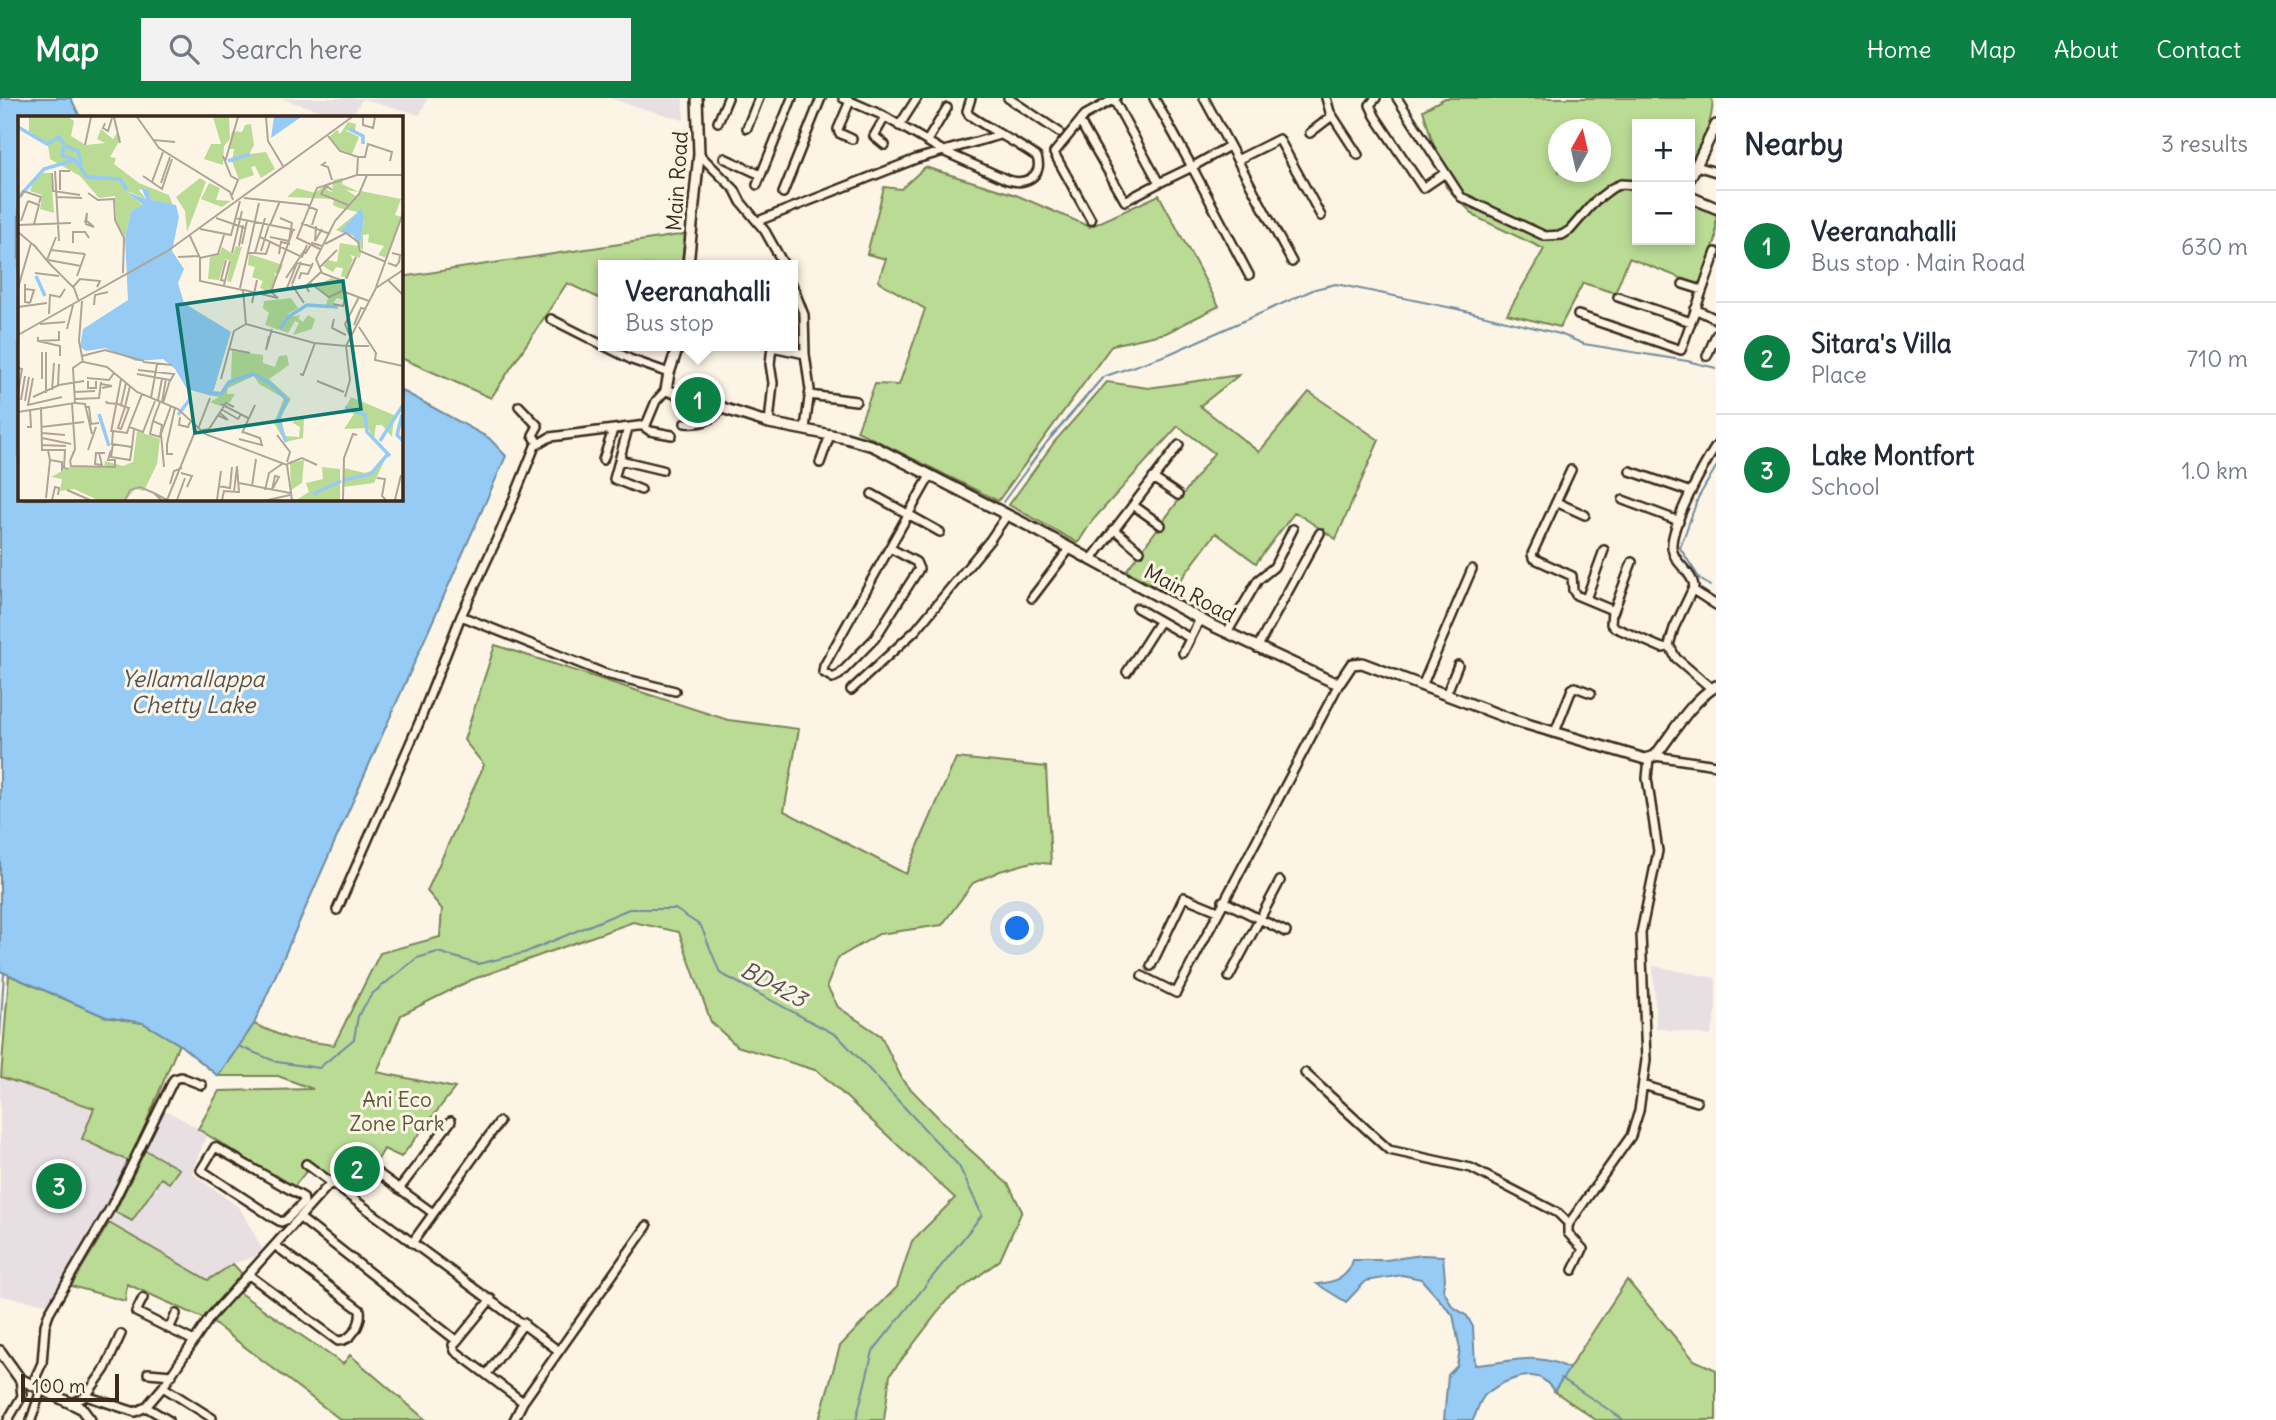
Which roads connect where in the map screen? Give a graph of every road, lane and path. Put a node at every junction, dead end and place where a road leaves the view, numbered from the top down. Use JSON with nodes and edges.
{"nodes":[{"id":1,"x":697,"y":98,"type":"edge"},
{"id":2,"x":727,"y":98,"type":"edge"},
{"id":3,"x":759,"y":98,"type":"edge"},
{"id":4,"x":792,"y":98,"type":"edge"},
{"id":5,"x":821,"y":98,"type":"edge"},
{"id":6,"x":917,"y":98,"type":"edge"},
{"id":7,"x":971,"y":98,"type":"edge"},
{"id":8,"x":1008,"y":98,"type":"edge"},
{"id":9,"x":1154,"y":98,"type":"edge"},
{"id":10,"x":1204,"y":98,"type":"edge"},
{"id":11,"x":1326,"y":98,"type":"edge"},
{"id":12,"x":1376,"y":98,"type":"edge"},
{"id":13,"x":1397,"y":98,"type":"edge"},
{"id":14,"x":846,"y":99,"type":"edge"},
{"id":15,"x":1115,"y":99,"type":"edge"},
{"id":16,"x":947,"y":108,"type":"dead end"},
{"id":17,"x":1332,"y":116,"type":"junction"},
{"id":18,"x":885,"y":117,"type":"junction"},
{"id":19,"x":718,"y":122,"type":"dead end"},
{"id":20,"x":1080,"y":122,"type":"junction"},
{"id":21,"x":1716,"y":125,"type":"edge"},
{"id":22,"x":899,"y":126,"type":"junction"},
{"id":23,"x":747,"y":128,"type":"dead end"},
{"id":24,"x":1059,"y":132,"type":"dead end"},
{"id":25,"x":1310,"y":133,"type":"dead end"},
{"id":26,"x":1000,"y":135,"type":"junction"},
{"id":27,"x":1714,"y":135,"type":"edge"},
{"id":28,"x":852,"y":139,"type":"dead end"},
{"id":29,"x":927,"y":141,"type":"junction"},
{"id":30,"x":885,"y":145,"type":"dead end"},
{"id":31,"x":1229,"y":146,"type":"junction"},
{"id":32,"x":945,"y":152,"type":"junction"},
{"id":33,"x":699,"y":154,"type":"junction"},
{"id":34,"x":1358,"y":155,"type":"dead end"},
{"id":35,"x":724,"y":158,"type":"dead end"},
{"id":36,"x":1237,"y":160,"type":"junction"},
{"id":37,"x":1696,"y":166,"type":"joint"},
{"id":38,"x":1192,"y":167,"type":"junction"},
{"id":39,"x":1716,"y":172,"type":"edge"},
{"id":40,"x":1445,"y":173,"type":"junction"},
{"id":41,"x":761,"y":175,"type":"junction"},
{"id":42,"x":1159,"y":183,"type":"junction"},
{"id":43,"x":757,"y":185,"type":"dead end"},
{"id":44,"x":1632,"y":185,"type":"edge"},
{"id":45,"x":783,"y":193,"type":"dead end"},
{"id":46,"x":1695,"y":199,"type":"edge"},
{"id":47,"x":1716,"y":208,"type":"edge"},
{"id":48,"x":1321,"y":216,"type":"dead end"},
{"id":49,"x":1091,"y":220,"type":"dead end"},
{"id":50,"x":758,"y":221,"type":"junction"},
{"id":51,"x":1716,"y":252,"type":"edge"},
{"id":52,"x":688,"y":260,"type":"edge"},
{"id":53,"x":783,"y":260,"type":"edge"},
{"id":54,"x":1292,"y":262,"type":"dead end"},
{"id":55,"x":1249,"y":275,"type":"dead end"},
{"id":56,"x":1683,"y":284,"type":"dead end"},
{"id":57,"x":1702,"y":290,"type":"junction"},
{"id":58,"x":798,"y":296,"type":"edge"},
{"id":59,"x":1618,"y":297,"type":"dead end"},
{"id":60,"x":800,"y":301,"type":"joint"},
{"id":61,"x":1695,"y":309,"type":"junction"},
{"id":62,"x":1578,"y":315,"type":"dead end"},
{"id":63,"x":551,"y":319,"type":"dead end"},
{"id":64,"x":1716,"y":319,"type":"edge"},
{"id":65,"x":1691,"y":322,"type":"junction"},
{"id":66,"x":1716,"y":335,"type":"edge"},
{"id":67,"x":598,"y":343,"type":"edge"},
{"id":68,"x":614,"y":351,"type":"edge"},
{"id":69,"x":676,"y":351,"type":"edge"},
{"id":70,"x":771,"y":351,"type":"edge"},
{"id":71,"x":793,"y":351,"type":"edge"},
{"id":72,"x":805,"y":354,"type":"junction"},
{"id":73,"x":1707,"y":356,"type":"dead end"},
{"id":74,"x":668,"y":373,"type":"junction"},
{"id":75,"x":666,"y":390,"type":"junction"},
{"id":76,"x":809,"y":395,"type":"junction"},
{"id":77,"x":856,"y":401,"type":"dead end"},
{"id":78,"x":519,"y":406,"type":"dead end"},
{"id":79,"x":723,"y":407,"type":"junction"},
{"id":80,"x":685,"y":423,"type":"dead end"},
{"id":81,"x":769,"y":424,"type":"junction"},
{"id":82,"x":643,"y":426,"type":"junction"},
{"id":83,"x":628,"y":428,"type":"junction"},
{"id":84,"x":805,"y":429,"type":"junction"},
{"id":85,"x":613,"y":430,"type":"junction"},
{"id":86,"x":672,"y":435,"type":"dead end"},
{"id":87,"x":830,"y":435,"type":"junction"},
{"id":88,"x":538,"y":443,"type":"junction"},
{"id":89,"x":1179,"y":445,"type":"dead end"},
{"id":90,"x":1716,"y":446,"type":"edge"},
{"id":91,"x":603,"y":460,"type":"dead end"},
{"id":92,"x":620,"y":460,"type":"junction"},
{"id":93,"x":820,"y":463,"type":"dead end"},
{"id":94,"x":663,"y":470,"type":"dead end"},
{"id":95,"x":1571,"y":470,"type":"dead end"},
{"id":96,"x":1630,"y":471,"type":"dead end"},
{"id":97,"x":930,"y":476,"type":"junction"},
{"id":98,"x":1153,"y":478,"type":"junction"},
{"id":99,"x":641,"y":490,"type":"dead end"},
{"id":100,"x":1691,"y":492,"type":"junction"},
{"id":101,"x":872,"y":494,"type":"dead end"},
{"id":102,"x":1178,"y":495,"type":"dead end"},
{"id":103,"x":1623,"y":500,"type":"dead end"},
{"id":104,"x":1556,"y":502,"type":"junction"},
{"id":105,"x":1133,"y":505,"type":"junction"},
{"id":106,"x":908,"y":514,"type":"junction"},
{"id":107,"x":1007,"y":515,"type":"junction"},
{"id":108,"x":1585,"y":515,"type":"dead end"},
{"id":109,"x":1679,"y":521,"type":"junction"},
{"id":110,"x":1161,"y":525,"type":"dead end"},
{"id":111,"x":1114,"y":529,"type":"junction"},
{"id":112,"x":1293,"y":529,"type":"dead end"},
{"id":113,"x":940,"y":532,"type":"dead end"},
{"id":114,"x":1320,"y":533,"type":"dead end"},
{"id":115,"x":890,"y":548,"type":"junction"},
{"id":116,"x":1070,"y":548,"type":"junction"},
{"id":117,"x":1604,"y":550,"type":"dead end"},
{"id":118,"x":1140,"y":551,"type":"dead end"},
{"id":119,"x":1091,"y":559,"type":"junction"},
{"id":120,"x":1632,"y":562,"type":"dead end"},
{"id":121,"x":1472,"y":569,"type":"dead end"},
{"id":122,"x":1693,"y":590,"type":"junction"},
{"id":123,"x":1032,"y":598,"type":"dead end"},
{"id":124,"x":1586,"y":599,"type":"junction"},
{"id":125,"x":1716,"y":605,"type":"edge"},
{"id":126,"x":1137,"y":608,"type":"dead end"},
{"id":127,"x":1613,"y":612,"type":"junction"},
{"id":128,"x":461,"y":616,"type":"junction"},
{"id":129,"x":1200,"y":620,"type":"junction"},
{"id":130,"x":1159,"y":622,"type":"junction"},
{"id":131,"x":1227,"y":633,"type":"junction"},
{"id":132,"x":1191,"y":638,"type":"junction"},
{"id":133,"x":1669,"y":647,"type":"junction"},
{"id":134,"x":1256,"y":648,"type":"junction"},
{"id":135,"x":1184,"y":653,"type":"dead end"},
{"id":136,"x":1458,"y":665,"type":"dead end"},
{"id":137,"x":1127,"y":672,"type":"dead end"},
{"id":138,"x":1340,"y":682,"type":"junction"},
{"id":139,"x":1422,"y":686,"type":"junction"},
{"id":140,"x":1714,"y":687,"type":"edge"},
{"id":141,"x":851,"y":690,"type":"dead end"},
{"id":142,"x":675,"y":691,"type":"dead end"},
{"id":143,"x":1591,"y":692,"type":"dead end"},
{"id":144,"x":1446,"y":695,"type":"junction"},
{"id":145,"x":1555,"y":732,"type":"junction"},
{"id":146,"x":1652,"y":757,"type":"junction"},
{"id":147,"x":1716,"y":765,"type":"edge"},
{"id":148,"x":1280,"y":881,"type":"dead end"},
{"id":149,"x":1223,"y":901,"type":"junction"},
{"id":150,"x":337,"y":910,"type":"dead end"},
{"id":151,"x":1218,"y":911,"type":"junction"},
{"id":152,"x":1259,"y":919,"type":"junction"},
{"id":153,"x":1286,"y":932,"type":"dead end"},
{"id":154,"x":1151,"y":966,"type":"dead end"},
{"id":155,"x":1142,"y":976,"type":"dead end"},
{"id":156,"x":1229,"y":977,"type":"dead end"},
{"id":157,"x":1305,"y":1073,"type":"dead end"},
{"id":158,"x":202,"y":1085,"type":"dead end"},
{"id":159,"x":1643,"y":1085,"type":"junction"},
{"id":160,"x":1697,"y":1102,"type":"dead end"},
{"id":161,"x":451,"y":1121,"type":"dead end"},
{"id":162,"x":499,"y":1122,"type":"dead end"},
{"id":163,"x":306,"y":1164,"type":"dead end"},
{"id":164,"x":331,"y":1183,"type":"junction"},
{"id":165,"x":400,"y":1189,"type":"junction"},
{"id":166,"x":433,"y":1213,"type":"junction"},
{"id":167,"x":295,"y":1219,"type":"junction"},
{"id":168,"x":1569,"y":1224,"type":"junction"},
{"id":169,"x":647,"y":1226,"type":"dead end"},
{"id":170,"x":412,"y":1243,"type":"junction"},
{"id":171,"x":276,"y":1246,"type":"junction"},
{"id":172,"x":1573,"y":1270,"type":"dead end"},
{"id":173,"x":249,"y":1275,"type":"junction"},
{"id":174,"x":143,"y":1298,"type":"dead end"},
{"id":175,"x":491,"y":1299,"type":"junction"},
{"id":176,"x":176,"y":1314,"type":"dead end"},
{"id":177,"x":524,"y":1323,"type":"junction"},
{"id":178,"x":169,"y":1329,"type":"junction"},
{"id":179,"x":121,"y":1334,"type":"dead end"},
{"id":180,"x":457,"y":1341,"type":"junction"},
{"id":181,"x":194,"y":1342,"type":"junction"},
{"id":182,"x":0,"y":1351,"type":"edge"},
{"id":183,"x":559,"y":1351,"type":"junction"},
{"id":184,"x":148,"y":1373,"type":"dead end"},
{"id":185,"x":487,"y":1374,"type":"junction"},
{"id":186,"x":172,"y":1375,"type":"junction"},
{"id":187,"x":20,"y":1380,"type":"junction"},
{"id":188,"x":163,"y":1387,"type":"junction"},
{"id":189,"x":36,"y":1388,"type":"junction"},
{"id":190,"x":86,"y":1395,"type":"junction"},
{"id":191,"x":523,"y":1402,"type":"junction"},
{"id":192,"x":71,"y":1404,"type":"junction"},
{"id":193,"x":146,"y":1407,"type":"junction"},
{"id":194,"x":212,"y":1419,"type":"edge"},
{"id":195,"x":8,"y":1420,"type":"edge"},
{"id":196,"x":31,"y":1420,"type":"edge"},
{"id":197,"x":90,"y":1420,"type":"edge"},
{"id":198,"x":168,"y":1420,"type":"edge"},
{"id":199,"x":514,"y":1420,"type":"edge"}],
"edges":[{"from":1,"to":33,"type":"street","name":"Main Road"},
{"from":2,"to":19,"type":"street"},
{"from":3,"to":23,"type":"street"},
{"from":4,"to":41,"type":"street"},
{"from":5,"to":45,"type":"street"},
{"from":6,"to":22,"type":"street"},
{"from":7,"to":26,"type":"street"},
{"from":8,"to":24,"type":"street"},
{"from":9,"to":38,"type":"street"},
{"from":10,"to":31,"type":"street"},
{"from":11,"to":17,"type":"street"},
{"from":12,"to":40,"type":"street"},
{"from":13,"to":40,"type":"street"},
{"from":14,"to":18,"type":"street"},
{"from":14,"to":28,"type":"street"},
{"from":15,"to":20,"type":"street"},
{"from":15,"to":42,"type":"street"},
{"from":16,"to":29,"type":"street"},
{"from":17,"to":25,"type":"street"},
{"from":17,"to":34,"type":"street"},
{"from":18,"to":22,"type":"street"},
{"from":18,"to":30,"type":"street"},
{"from":20,"to":42,"type":"street"},
{"from":20,"to":49,"type":"street"},
{"from":21,"to":27,"type":"street"},
{"from":22,"to":29,"type":"street"},
{"from":26,"to":32,"type":"street"},
{"from":26,"to":32,"type":"street"},
{"from":27,"to":37,"type":"street"},
{"from":29,"to":32,"type":"street"},
{"from":31,"to":36,"type":"street"},
{"from":31,"to":38,"type":"street"},
{"from":32,"to":50,"type":"street"},
{"from":33,"to":50,"type":"street"},
{"from":33,"to":52,"type":"street","name":"Main Road"},
{"from":35,"to":41,"type":"street"},
{"from":36,"to":48,"type":"street"},
{"from":36,"to":54,"type":"street"},
{"from":37,"to":39,"type":"street"},
{"from":38,"to":42,"type":"street"},
{"from":38,"to":55,"type":"street"},
{"from":40,"to":44,"type":"street"},
{"from":41,"to":43,"type":"street"},
{"from":46,"to":47,"type":"street"},
{"from":50,"to":53,"type":"street"},
{"from":51,"to":57,"type":"street"},
{"from":56,"to":57,"type":"street"},
{"from":57,"to":61,"type":"street"},
{"from":58,"to":60,"type":"street"},
{"from":59,"to":65,"type":"street"},
{"from":60,"to":72,"type":"street"},
{"from":61,"to":64,"type":"street"},
{"from":61,"to":65,"type":"street"},
{"from":62,"to":65,"type":"street"},
{"from":63,"to":67,"type":"street"},
{"from":66,"to":73,"type":"street"},
{"from":68,"to":74,"type":"street"},
{"from":69,"to":74,"type":"street"},
{"from":70,"to":81,"type":"street"},
{"from":71,"to":72,"type":"street"},
{"from":72,"to":76,"type":"street"},
{"from":74,"to":75,"type":"street"},
{"from":75,"to":79,"type":"street","name":"Main Road"},
{"from":75,"to":82,"type":"street"},
{"from":76,"to":77,"type":"street"},
{"from":76,"to":84,"type":"street"},
{"from":78,"to":88,"type":"street"},
{"from":79,"to":80,"type":"street"},
{"from":79,"to":81,"type":"street","name":"Main Road"},
{"from":81,"to":84,"type":"street","name":"Main Road"},
{"from":82,"to":83,"type":"street"},
{"from":82,"to":86,"type":"street"},
{"from":83,"to":85,"type":"street"},
{"from":83,"to":92,"type":"street"},
{"from":84,"to":87,"type":"street","name":"Main Road"},
{"from":85,"to":88,"type":"street"},
{"from":85,"to":91,"type":"street"},
{"from":87,"to":93,"type":"street"},
{"from":87,"to":97,"type":"street","name":"Main Road"},
{"from":88,"to":128,"type":"street"},
{"from":89,"to":98,"type":"street"},
{"from":90,"to":100,"type":"street"},
{"from":92,"to":94,"type":"street"},
{"from":92,"to":99,"type":"street"},
{"from":95,"to":104,"type":"street"},
{"from":96,"to":100,"type":"street"},
{"from":97,"to":106,"type":"street"},
{"from":97,"to":107,"type":"street","name":"Main Road"},
{"from":98,"to":102,"type":"street"},
{"from":98,"to":105,"type":"street"},
{"from":100,"to":109,"type":"street"},
{"from":101,"to":106,"type":"street"},
{"from":103,"to":109,"type":"street"},
{"from":104,"to":108,"type":"street"},
{"from":104,"to":124,"type":"street"},
{"from":105,"to":110,"type":"street"},
{"from":105,"to":111,"type":"street"},
{"from":106,"to":113,"type":"street"},
{"from":106,"to":115,"type":"street"},
{"from":107,"to":116,"type":"street","name":"Main Road"},
{"from":107,"to":141,"type":"street"},
{"from":109,"to":122,"type":"street"},
{"from":111,"to":118,"type":"street"},
{"from":111,"to":119,"type":"street"},
{"from":112,"to":131,"type":"street"},
{"from":114,"to":134,"type":"street"},
{"from":115,"to":115,"type":"street"},
{"from":116,"to":119,"type":"street","name":"Main Road"},
{"from":116,"to":123,"type":"street"},
{"from":117,"to":124,"type":"street"},
{"from":119,"to":129,"type":"street","name":"Main Road"},
{"from":120,"to":127,"type":"street"},
{"from":121,"to":139,"type":"street"},
{"from":122,"to":125,"type":"street"},
{"from":122,"to":133,"type":"street"},
{"from":124,"to":127,"type":"street"},
{"from":126,"to":130,"type":"street"},
{"from":127,"to":133,"type":"street"},
{"from":128,"to":142,"type":"street"},
{"from":128,"to":150,"type":"street"},
{"from":129,"to":131,"type":"street","name":"Main Road"},
{"from":129,"to":132,"type":"street"},
{"from":130,"to":132,"type":"street"},
{"from":130,"to":137,"type":"street"},
{"from":131,"to":134,"type":"street","name":"Main Road"},
{"from":132,"to":135,"type":"street"},
{"from":133,"to":140,"type":"street"},
{"from":134,"to":138,"type":"street","name":"Main Road"},
{"from":136,"to":144,"type":"street"},
{"from":138,"to":139,"type":"street"},
{"from":138,"to":149,"type":"street"},
{"from":139,"to":144,"type":"street"},
{"from":140,"to":146,"type":"street"},
{"from":143,"to":145,"type":"street"},
{"from":144,"to":145,"type":"street"},
{"from":145,"to":146,"type":"street"},
{"from":146,"to":147,"type":"street"},
{"from":146,"to":159,"type":"street"},
{"from":148,"to":152,"type":"street"},
{"from":149,"to":151,"type":"street"},
{"from":149,"to":152,"type":"street"},
{"from":151,"to":154,"type":"street"},
{"from":151,"to":155,"type":"street"},
{"from":152,"to":153,"type":"street"},
{"from":152,"to":156,"type":"street"},
{"from":157,"to":168,"type":"street"},
{"from":158,"to":189,"type":"street"},
{"from":159,"to":160,"type":"street"},
{"from":159,"to":168,"type":"street"},
{"from":161,"to":165,"type":"street"},
{"from":162,"to":166,"type":"street"},
{"from":163,"to":164,"type":"street"},
{"from":164,"to":165,"type":"street"},
{"from":164,"to":167,"type":"street"},
{"from":164,"to":170,"type":"street"},
{"from":165,"to":166,"type":"street"},
{"from":166,"to":170,"type":"street"},
{"from":167,"to":167,"type":"street"},
{"from":167,"to":171,"type":"street"},
{"from":167,"to":180,"type":"street"},
{"from":168,"to":172,"type":"street"},
{"from":169,"to":183,"type":"street"},
{"from":170,"to":175,"type":"street"},
{"from":171,"to":173,"type":"street"},
{"from":171,"to":173,"type":"street"},
{"from":173,"to":181,"type":"street"},
{"from":174,"to":178,"type":"street"},
{"from":175,"to":177,"type":"street"},
{"from":175,"to":180,"type":"street"},
{"from":176,"to":178,"type":"street"},
{"from":177,"to":183,"type":"street"},
{"from":177,"to":185,"type":"street"},
{"from":178,"to":181,"type":"street"},
{"from":179,"to":190,"type":"street"},
{"from":180,"to":185,"type":"street"},
{"from":181,"to":186,"type":"street"},
{"from":182,"to":187,"type":"street"},
{"from":183,"to":191,"type":"street"},
{"from":184,"to":186,"type":"street"},
{"from":185,"to":191,"type":"street"},
{"from":186,"to":188,"type":"street"},
{"from":187,"to":189,"type":"street"},
{"from":187,"to":195,"type":"street"},
{"from":188,"to":193,"type":"street"},
{"from":188,"to":194,"type":"street"},
{"from":189,"to":192,"type":"street"},
{"from":189,"to":196,"type":"street"},
{"from":190,"to":192,"type":"street"},
{"from":190,"to":193,"type":"street"},
{"from":191,"to":199,"type":"street"},
{"from":192,"to":197,"type":"street"},
{"from":193,"to":198,"type":"street"}]}
